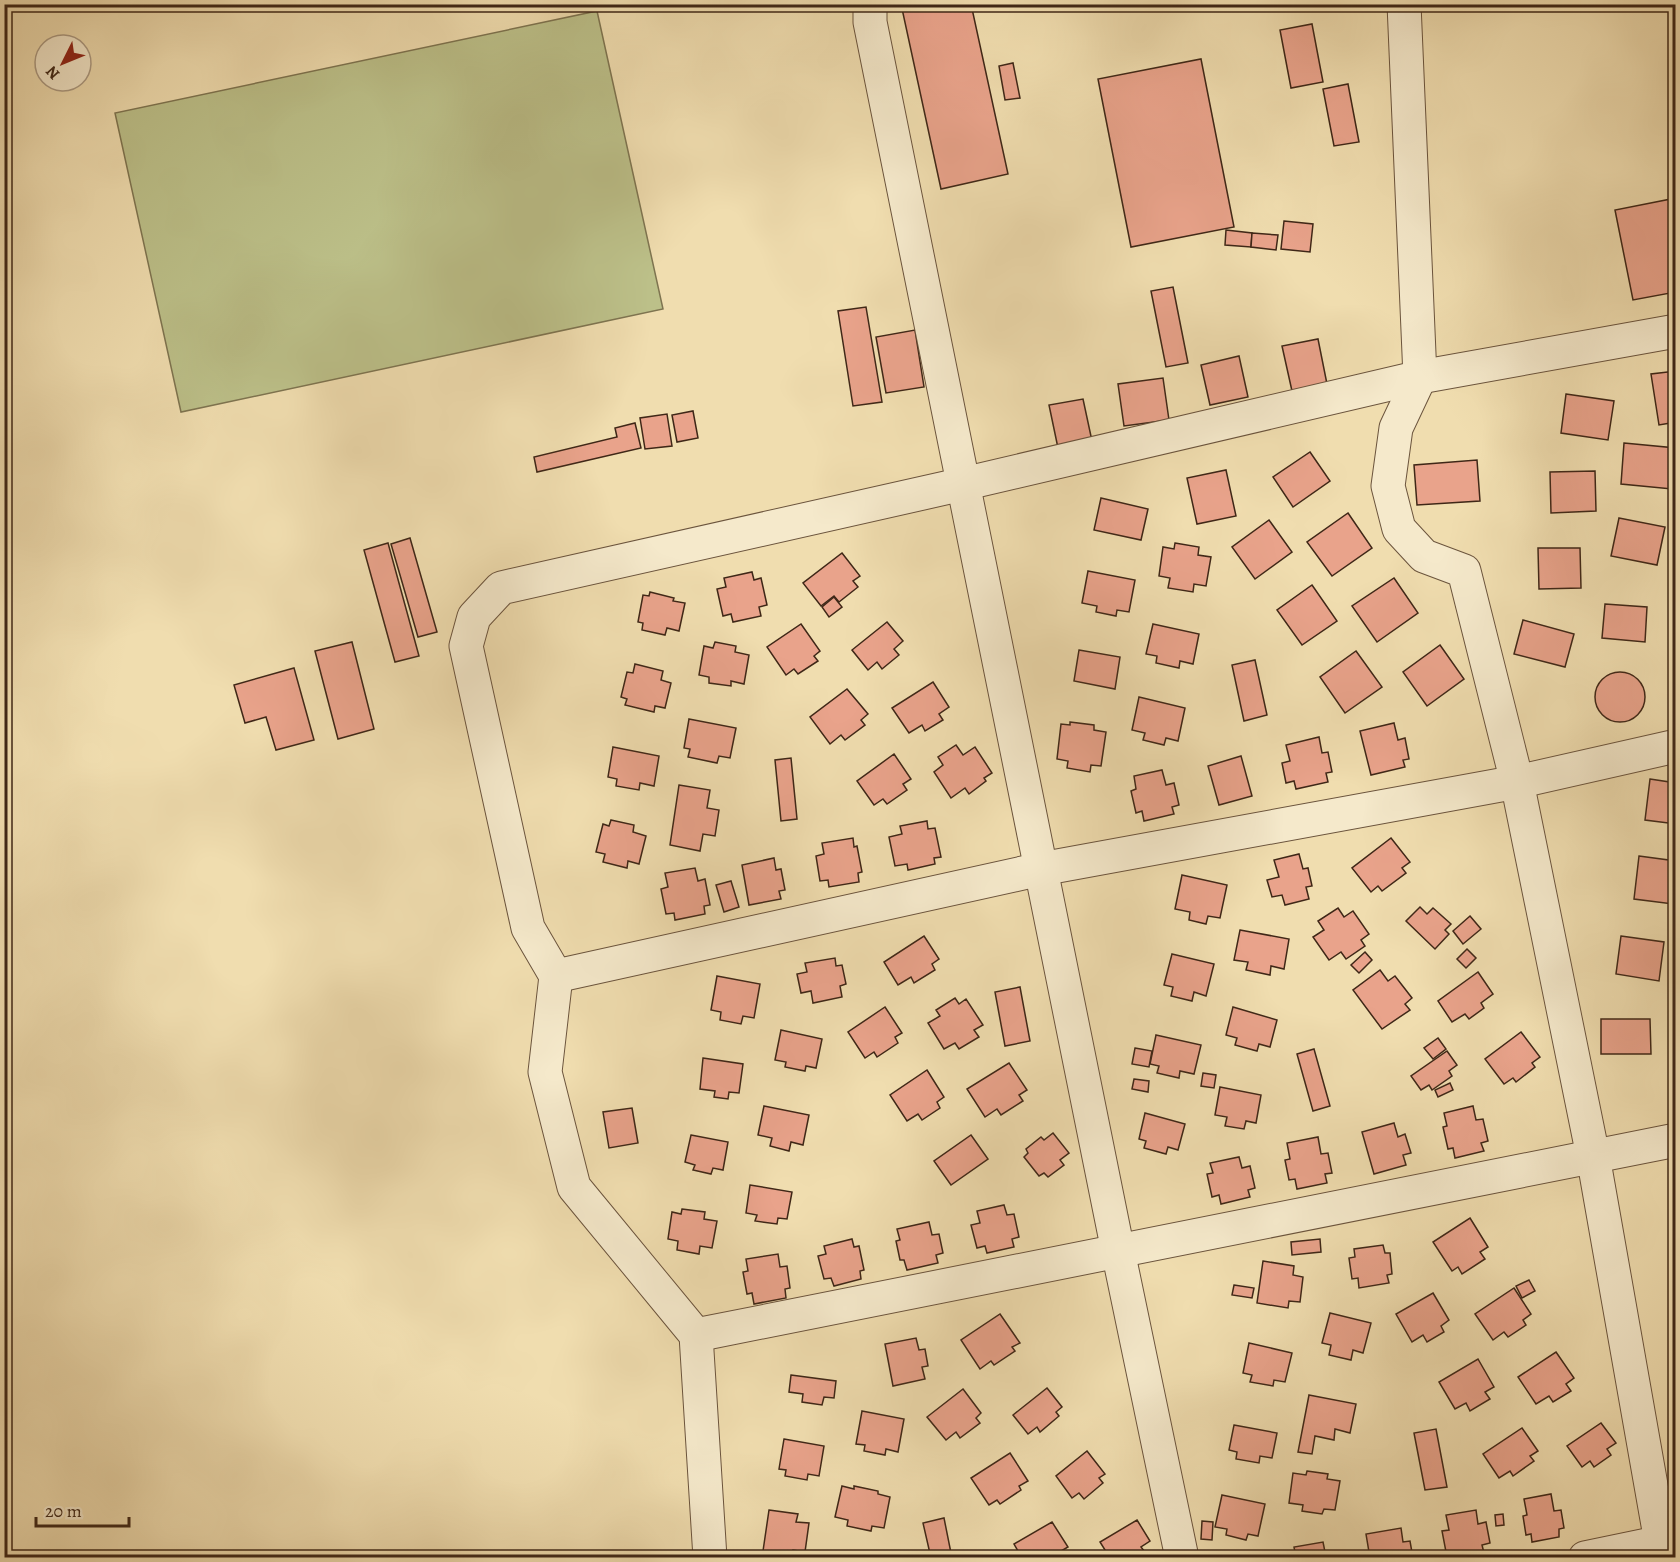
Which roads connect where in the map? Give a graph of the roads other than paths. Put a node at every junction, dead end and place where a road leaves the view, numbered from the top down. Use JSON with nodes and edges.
{"nodes":[{"id":1,"x":870,"y":4,"type":"edge"},
{"id":2,"x":1404,"y":4,"type":"edge"},
{"id":3,"x":1676,"y":331,"type":"edge"},
{"id":4,"x":1420,"y":377,"type":"junction"},
{"id":5,"x":963,"y":484,"type":"junction"},
{"id":6,"x":1676,"y":746,"type":"edge"},
{"id":7,"x":1517,"y":782,"type":"junction"},
{"id":8,"x":1041,"y":869,"type":"junction"},
{"id":9,"x":556,"y":976,"type":"junction"},
{"id":10,"x":1676,"y":1140,"type":"edge"},
{"id":11,"x":1593,"y":1156,"type":"junction"},
{"id":12,"x":1118,"y":1251,"type":"junction"},
{"id":13,"x":696,"y":1335,"type":"junction"},
{"id":14,"x":1668,"y":1540,"type":"edge"},
{"id":15,"x":710,"y":1557,"type":"edge"},
{"id":16,"x":1182,"y":1557,"type":"edge"},
{"id":17,"x":1585,"y":1557,"type":"edge"}],
"edges":[{"from":1,"to":5,"type":"street"},
{"from":2,"to":4,"type":"street"},
{"from":3,"to":4,"type":"street"},
{"from":4,"to":5,"type":"street"},
{"from":4,"to":7,"type":"street"},
{"from":5,"to":8,"type":"street"},
{"from":5,"to":9,"type":"street"},
{"from":6,"to":7,"type":"street"},
{"from":7,"to":8,"type":"street"},
{"from":7,"to":11,"type":"street"},
{"from":8,"to":9,"type":"street"},
{"from":8,"to":12,"type":"street"},
{"from":9,"to":13,"type":"street"},
{"from":10,"to":11,"type":"street"},
{"from":11,"to":12,"type":"street"},
{"from":11,"to":14,"type":"street"},
{"from":12,"to":13,"type":"street"},
{"from":12,"to":16,"type":"street"},
{"from":13,"to":15,"type":"street"},
{"from":14,"to":17,"type":"street"}]}
